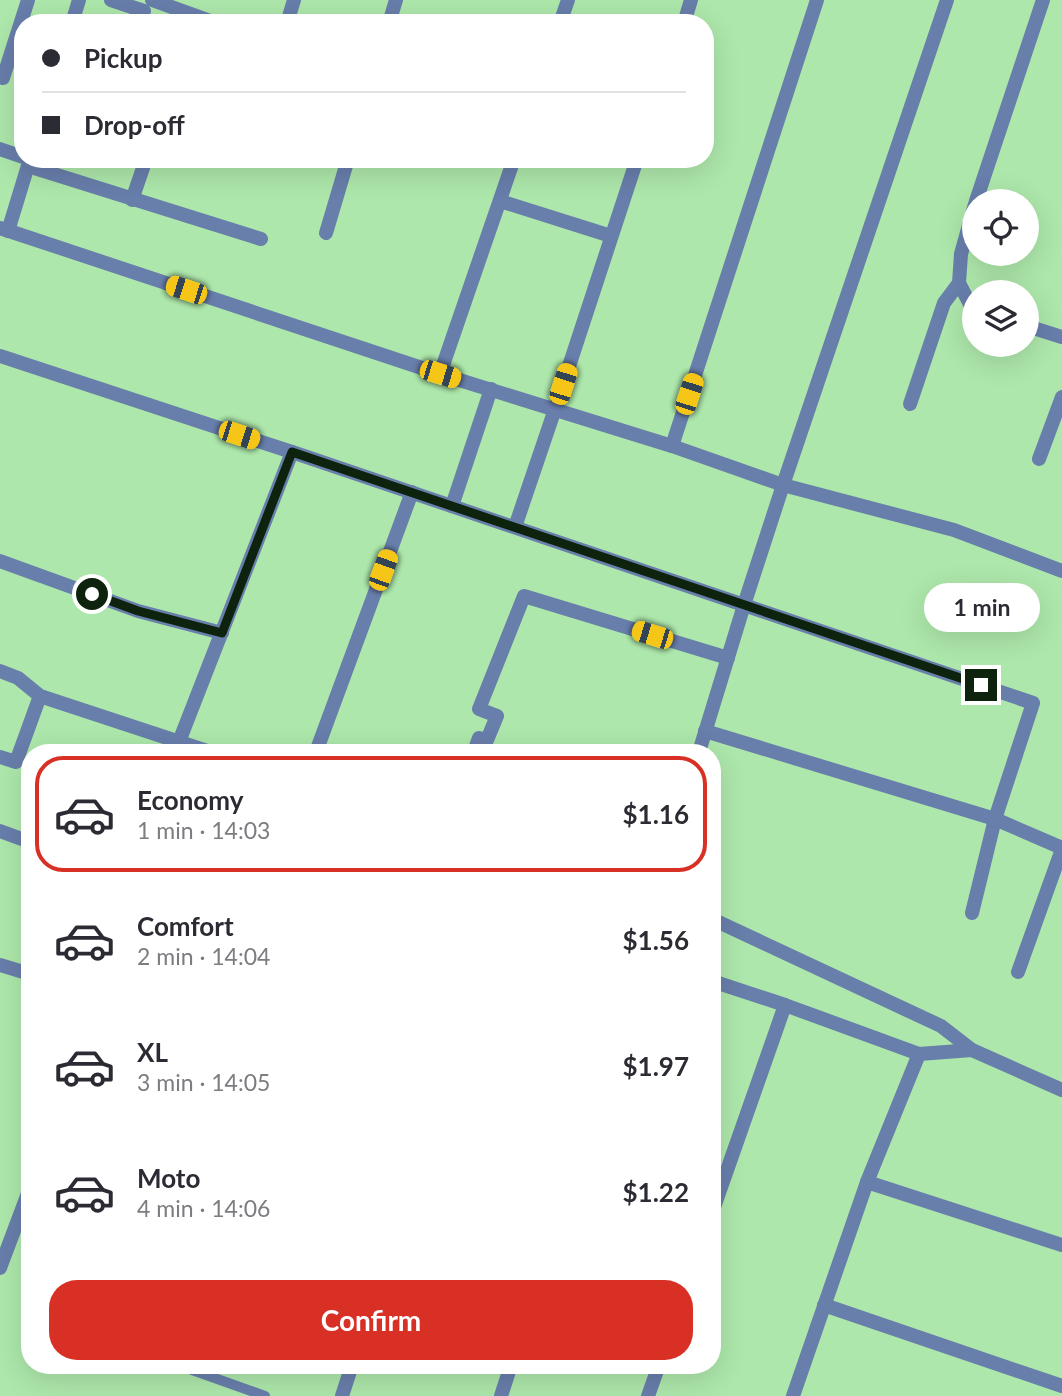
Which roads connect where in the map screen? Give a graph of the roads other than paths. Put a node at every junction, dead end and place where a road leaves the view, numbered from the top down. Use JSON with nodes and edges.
{"nodes":[{"id":1,"x":111,"y":0,"type":"edge"},
{"id":2,"x":817,"y":0,"type":"edge"},
{"id":3,"x":947,"y":0,"type":"edge"},
{"id":4,"x":1043,"y":0,"type":"edge"},
{"id":5,"x":179,"y":5,"type":"edge"},
{"id":6,"x":146,"y":8,"type":"edge"},
{"id":7,"x":14,"y":42,"type":"edge"},
{"id":8,"x":1,"y":81,"type":"edge"},
{"id":9,"x":24,"y":168,"type":"edge"},
{"id":10,"x":48,"y":168,"type":"edge"},
{"id":11,"x":143,"y":168,"type":"edge"},
{"id":12,"x":345,"y":168,"type":"edge"},
{"id":13,"x":511,"y":168,"type":"edge"},
{"id":14,"x":634,"y":168,"type":"edge"},
{"id":15,"x":980,"y":189,"type":"edge"},
{"id":16,"x":132,"y":200,"type":"junction"},
{"id":17,"x":500,"y":201,"type":"junction"},
{"id":18,"x":4,"y":229,"type":"edge"},
{"id":19,"x":326,"y":233,"type":"dead end"},
{"id":20,"x":611,"y":236,"type":"junction"},
{"id":21,"x":261,"y":239,"type":"dead end"},
{"id":22,"x":962,"y":250,"type":"edge"},
{"id":23,"x":959,"y":283,"type":"junction"},
{"id":24,"x":962,"y":289,"type":"edge"},
{"id":25,"x":1039,"y":330,"type":"edge"},
{"id":26,"x":1062,"y":337,"type":"edge"},
{"id":27,"x":0,"y":356,"type":"edge"},
{"id":28,"x":440,"y":374,"type":"junction"},
{"id":29,"x":491,"y":389,"type":"junction"},
{"id":30,"x":1062,"y":397,"type":"edge"},
{"id":31,"x":910,"y":404,"type":"dead end"},
{"id":32,"x":555,"y":409,"type":"junction"},
{"id":33,"x":672,"y":446,"type":"junction"},
{"id":34,"x":292,"y":452,"type":"junction"},
{"id":35,"x":1039,"y":459,"type":"dead end"},
{"id":36,"x":783,"y":485,"type":"junction"},
{"id":37,"x":412,"y":492,"type":"junction"},
{"id":38,"x":452,"y":506,"type":"junction"},
{"id":39,"x":515,"y":527,"type":"junction"},
{"id":40,"x":0,"y":561,"type":"edge"},
{"id":41,"x":1062,"y":571,"type":"edge"},
{"id":42,"x":744,"y":605,"type":"junction"},
{"id":43,"x":222,"y":633,"type":"junction"},
{"id":44,"x":728,"y":658,"type":"junction"},
{"id":45,"x":0,"y":671,"type":"edge"},
{"id":46,"x":40,"y":696,"type":"junction"},
{"id":47,"x":705,"y":730,"type":"junction"},
{"id":48,"x":23,"y":744,"type":"edge"},
{"id":49,"x":169,"y":744,"type":"edge"},
{"id":50,"x":178,"y":744,"type":"edge"},
{"id":51,"x":319,"y":744,"type":"edge"},
{"id":52,"x":477,"y":744,"type":"edge"},
{"id":53,"x":701,"y":744,"type":"edge"},
{"id":54,"x":21,"y":748,"type":"edge"},
{"id":55,"x":0,"y":757,"type":"edge"},
{"id":56,"x":995,"y":820,"type":"junction"},
{"id":57,"x":0,"y":831,"type":"edge"},
{"id":58,"x":21,"y":839,"type":"edge"},
{"id":59,"x":1062,"y":848,"type":"edge"},
{"id":60,"x":972,"y":913,"type":"dead end"},
{"id":61,"x":721,"y":923,"type":"edge"},
{"id":62,"x":0,"y":965,"type":"edge"},
{"id":63,"x":21,"y":971,"type":"edge"},
{"id":64,"x":1018,"y":972,"type":"dead end"},
{"id":65,"x":721,"y":984,"type":"edge"},
{"id":66,"x":785,"y":1005,"type":"junction"},
{"id":67,"x":972,"y":1049,"type":"junction"},
{"id":68,"x":919,"y":1054,"type":"junction"},
{"id":69,"x":1062,"y":1090,"type":"edge"},
{"id":70,"x":867,"y":1182,"type":"junction"},
{"id":71,"x":721,"y":1187,"type":"edge"},
{"id":72,"x":21,"y":1212,"type":"edge"},
{"id":73,"x":1062,"y":1245,"type":"edge"},
{"id":74,"x":0,"y":1268,"type":"edge"},
{"id":75,"x":824,"y":1305,"type":"junction"},
{"id":76,"x":203,"y":1374,"type":"edge"},
{"id":77,"x":349,"y":1374,"type":"edge"},
{"id":78,"x":508,"y":1374,"type":"edge"},
{"id":79,"x":656,"y":1374,"type":"edge"},
{"id":80,"x":1062,"y":1386,"type":"edge"},
{"id":81,"x":265,"y":1396,"type":"edge"},
{"id":82,"x":342,"y":1396,"type":"edge"},
{"id":83,"x":501,"y":1396,"type":"edge"},
{"id":84,"x":648,"y":1396,"type":"edge"},
{"id":85,"x":793,"y":1396,"type":"edge"}],
"edges":[{"from":1,"to":6,"type":"street"},
{"from":2,"to":33,"type":"street"},
{"from":3,"to":36,"type":"street"},
{"from":4,"to":15,"type":"street"},
{"from":5,"to":6,"type":"street"},
{"from":7,"to":8,"type":"street"},
{"from":9,"to":18,"type":"street"},
{"from":10,"to":16,"type":"street"},
{"from":11,"to":16,"type":"street"},
{"from":12,"to":19,"type":"street"},
{"from":13,"to":17,"type":"street"},
{"from":14,"to":20,"type":"street"},
{"from":16,"to":21,"type":"street"},
{"from":17,"to":20,"type":"street"},
{"from":17,"to":28,"type":"street"},
{"from":18,"to":28,"type":"street"},
{"from":20,"to":32,"type":"street"},
{"from":22,"to":23,"type":"street"},
{"from":23,"to":24,"type":"street"},
{"from":23,"to":31,"type":"street"},
{"from":25,"to":26,"type":"street"},
{"from":27,"to":34,"type":"street"},
{"from":28,"to":29,"type":"street"},
{"from":29,"to":32,"type":"street"},
{"from":29,"to":38,"type":"street"},
{"from":30,"to":35,"type":"street"},
{"from":32,"to":33,"type":"street"},
{"from":32,"to":39,"type":"street"},
{"from":33,"to":36,"type":"street"},
{"from":34,"to":37,"type":"street"},
{"from":34,"to":43,"type":"street"},
{"from":36,"to":41,"type":"street"},
{"from":36,"to":42,"type":"street"},
{"from":37,"to":38,"type":"street"},
{"from":37,"to":51,"type":"street"},
{"from":38,"to":39,"type":"street"},
{"from":39,"to":42,"type":"street"},
{"from":40,"to":43,"type":"street"},
{"from":42,"to":44,"type":"street"},
{"from":42,"to":56,"type":"street"},
{"from":43,"to":50,"type":"street"},
{"from":44,"to":47,"type":"street"},
{"from":44,"to":52,"type":"street"},
{"from":45,"to":46,"type":"street"},
{"from":46,"to":48,"type":"street"},
{"from":46,"to":49,"type":"street"},
{"from":47,"to":53,"type":"street"},
{"from":47,"to":56,"type":"street"},
{"from":54,"to":55,"type":"street"},
{"from":56,"to":59,"type":"street"},
{"from":56,"to":60,"type":"street"},
{"from":57,"to":58,"type":"street"},
{"from":59,"to":64,"type":"street"},
{"from":61,"to":67,"type":"street"},
{"from":62,"to":63,"type":"street"},
{"from":65,"to":66,"type":"street"},
{"from":66,"to":68,"type":"street"},
{"from":66,"to":71,"type":"street"},
{"from":67,"to":68,"type":"street"},
{"from":67,"to":69,"type":"street"},
{"from":68,"to":70,"type":"street"},
{"from":70,"to":73,"type":"street"},
{"from":70,"to":75,"type":"street"},
{"from":72,"to":74,"type":"street"},
{"from":75,"to":80,"type":"street"},
{"from":75,"to":85,"type":"street"},
{"from":76,"to":81,"type":"lane"},
{"from":77,"to":82,"type":"street"},
{"from":78,"to":83,"type":"street"},
{"from":79,"to":84,"type":"street"}]}
